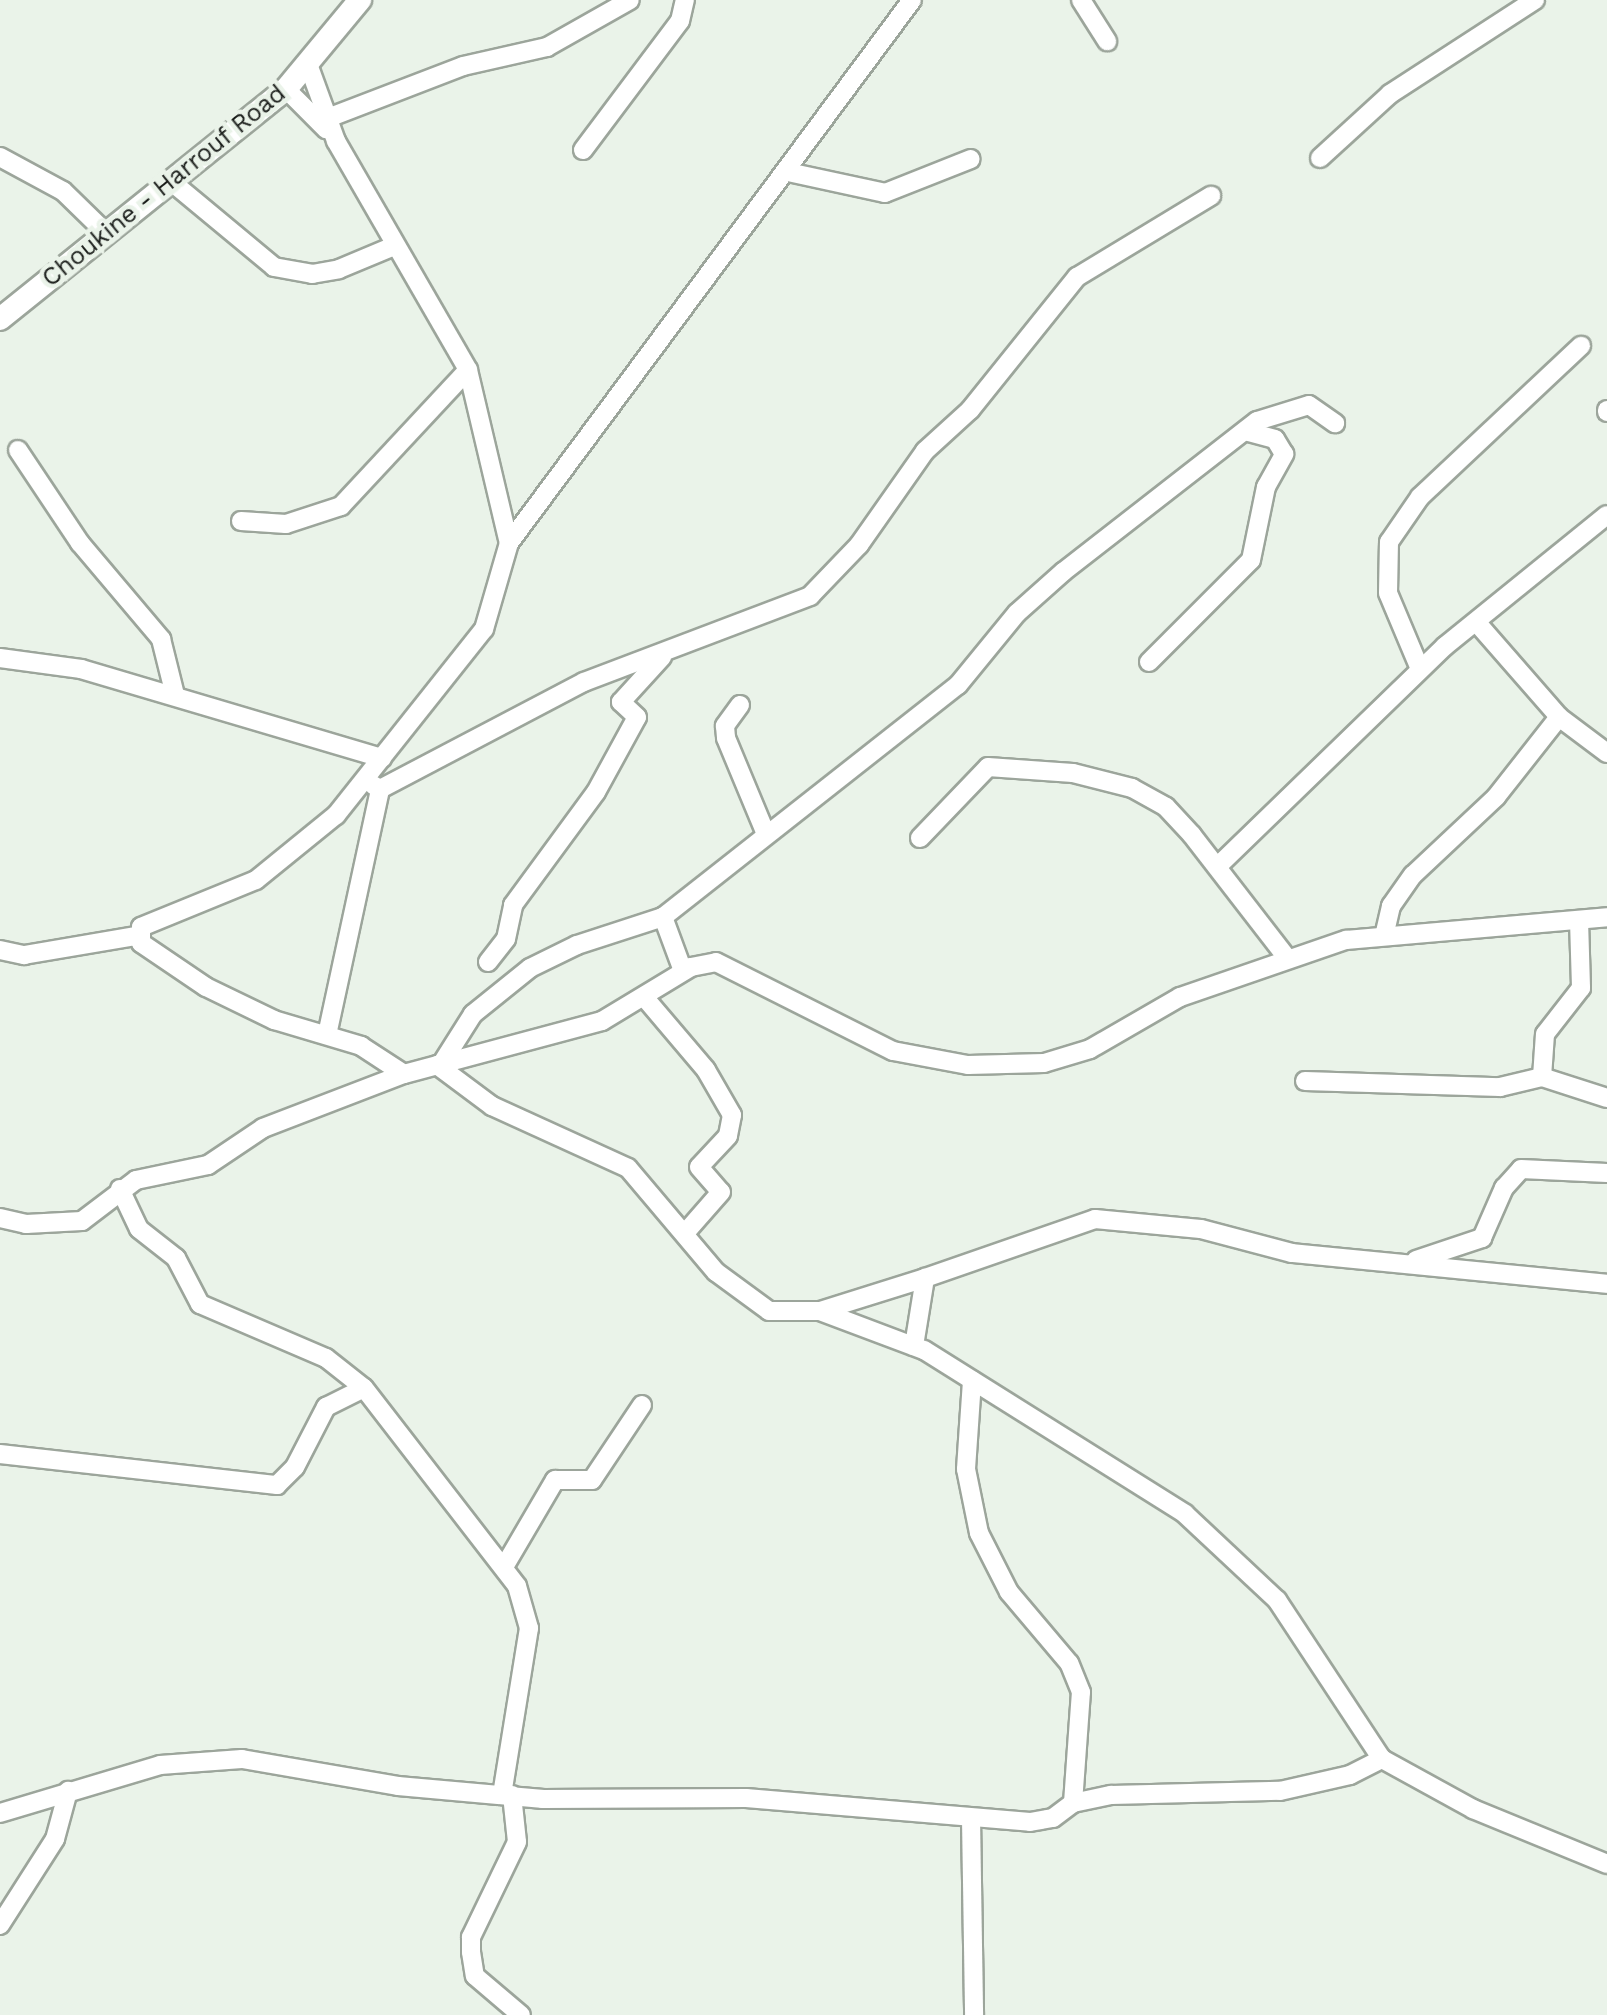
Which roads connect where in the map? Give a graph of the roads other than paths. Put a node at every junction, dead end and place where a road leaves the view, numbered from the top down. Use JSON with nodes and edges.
{"nodes":[{"id":1,"x":360,"y":0,"type":"edge"},
{"id":2,"x":630,"y":0,"type":"edge"},
{"id":3,"x":685,"y":0,"type":"edge"},
{"id":4,"x":912,"y":0,"type":"edge"},
{"id":5,"x":1081,"y":0,"type":"edge"},
{"id":6,"x":1535,"y":0,"type":"edge"},
{"id":7,"x":1106,"y":41,"type":"dead end"},
{"id":8,"x":308,"y":64,"type":"junction"},
{"id":9,"x":286,"y":89,"type":"junction"},
{"id":10,"x":323,"y":120,"type":"junction"},
{"id":11,"x":583,"y":150,"type":"dead end"},
{"id":12,"x":0,"y":157,"type":"edge"},
{"id":13,"x":1320,"y":158,"type":"dead end"},
{"id":14,"x":971,"y":159,"type":"dead end"},
{"id":15,"x":788,"y":172,"type":"junction"},
{"id":16,"x":172,"y":183,"type":"junction"},
{"id":17,"x":1211,"y":196,"type":"dead end"},
{"id":18,"x":106,"y":234,"type":"junction"},
{"id":19,"x":394,"y":246,"type":"junction"},
{"id":20,"x":4,"y":309,"type":"edge"},
{"id":21,"x":1581,"y":346,"type":"dead end"},
{"id":22,"x":468,"y":370,"type":"junction"},
{"id":23,"x":1335,"y":423,"type":"dead end"},
{"id":24,"x":1246,"y":430,"type":"junction"},
{"id":25,"x":18,"y":450,"type":"dead end"},
{"id":26,"x":1607,"y":514,"type":"edge"},
{"id":27,"x":241,"y":521,"type":"dead end"},
{"id":28,"x":508,"y":542,"type":"junction"},
{"id":29,"x":1478,"y":624,"type":"junction"},
{"id":30,"x":679,"y":644,"type":"junction"},
{"id":31,"x":0,"y":658,"type":"edge"},
{"id":32,"x":1149,"y":662,"type":"dead end"},
{"id":33,"x":1420,"y":669,"type":"junction"},
{"id":34,"x":175,"y":696,"type":"junction"},
{"id":35,"x":740,"y":705,"type":"dead end"},
{"id":36,"x":1559,"y":716,"type":"junction"},
{"id":37,"x":1607,"y":753,"type":"edge"},
{"id":38,"x":382,"y":758,"type":"junction"},
{"id":39,"x":373,"y":784,"type":"junction"},
{"id":40,"x":766,"y":834,"type":"junction"},
{"id":41,"x":920,"y":838,"type":"dead end"},
{"id":42,"x":1218,"y":866,"type":"junction"},
{"id":43,"x":1607,"y":917,"type":"edge"},
{"id":44,"x":663,"y":918,"type":"junction"},
{"id":45,"x":1579,"y":920,"type":"junction"},
{"id":46,"x":1385,"y":932,"type":"junction"},
{"id":47,"x":136,"y":936,"type":"junction"},
{"id":48,"x":0,"y":950,"type":"edge"},
{"id":49,"x":1287,"y":958,"type":"junction"},
{"id":50,"x":488,"y":962,"type":"dead end"},
{"id":51,"x":683,"y":971,"type":"junction"},
{"id":52,"x":646,"y":998,"type":"junction"},
{"id":53,"x":327,"y":1035,"type":"junction"},
{"id":54,"x":440,"y":1064,"type":"junction"},
{"id":55,"x":404,"y":1074,"type":"junction"},
{"id":56,"x":1542,"y":1077,"type":"junction"},
{"id":57,"x":1305,"y":1081,"type":"dead end"},
{"id":58,"x":1607,"y":1098,"type":"edge"},
{"id":59,"x":1607,"y":1173,"type":"edge"},
{"id":60,"x":120,"y":1189,"type":"junction"},
{"id":61,"x":2,"y":1221,"type":"edge"},
{"id":62,"x":686,"y":1232,"type":"junction"},
{"id":63,"x":1412,"y":1262,"type":"junction"},
{"id":64,"x":925,"y":1278,"type":"junction"},
{"id":65,"x":1607,"y":1284,"type":"edge"},
{"id":66,"x":820,"y":1311,"type":"junction"},
{"id":67,"x":914,"y":1346,"type":"junction"},
{"id":68,"x":972,"y":1380,"type":"junction"},
{"id":69,"x":364,"y":1388,"type":"junction"},
{"id":70,"x":642,"y":1405,"type":"dead end"},
{"id":71,"x":0,"y":1454,"type":"edge"},
{"id":72,"x":504,"y":1567,"type":"junction"},
{"id":73,"x":1382,"y":1758,"type":"junction"},
{"id":74,"x":68,"y":1791,"type":"junction"},
{"id":75,"x":507,"y":1795,"type":"junction"},
{"id":76,"x":1073,"y":1804,"type":"junction"},
{"id":77,"x":0,"y":1813,"type":"edge"},
{"id":78,"x":971,"y":1818,"type":"junction"},
{"id":79,"x":1607,"y":1864,"type":"edge"},
{"id":80,"x":0,"y":1925,"type":"edge"},
{"id":81,"x":521,"y":2015,"type":"edge"},
{"id":82,"x":974,"y":2015,"type":"edge"}],
"edges":[{"from":1,"to":8,"type":"main road","name":"Choukine - Harrouf Road"},
{"from":2,"to":10,"type":"street"},
{"from":3,"to":11,"type":"street"},
{"from":4,"to":15,"type":"street"},
{"from":5,"to":7,"type":"street"},
{"from":6,"to":13,"type":"street"},
{"from":8,"to":9,"type":"main road","name":"Choukine - Harrouf Road"},
{"from":8,"to":10,"type":"street"},
{"from":9,"to":10,"type":"street"},
{"from":9,"to":16,"type":"main road","name":"Choukine - Harrouf Road"},
{"from":10,"to":19,"type":"street"},
{"from":12,"to":18,"type":"street"},
{"from":14,"to":15,"type":"street"},
{"from":15,"to":28,"type":"street"},
{"from":16,"to":18,"type":"main road","name":"Choukine - Harrouf Road"},
{"from":16,"to":19,"type":"street"},
{"from":17,"to":30,"type":"street"},
{"from":18,"to":20,"type":"main road","name":"Choukine - Harrouf Road"},
{"from":19,"to":22,"type":"street"},
{"from":21,"to":33,"type":"street"},
{"from":22,"to":27,"type":"street"},
{"from":22,"to":28,"type":"street"},
{"from":23,"to":24,"type":"street"},
{"from":24,"to":32,"type":"street"},
{"from":24,"to":40,"type":"street"},
{"from":25,"to":34,"type":"street"},
{"from":26,"to":29,"type":"street"},
{"from":28,"to":38,"type":"street"},
{"from":29,"to":33,"type":"street"},
{"from":29,"to":36,"type":"street"},
{"from":30,"to":39,"type":"street"},
{"from":30,"to":50,"type":"street"},
{"from":31,"to":34,"type":"street"},
{"from":33,"to":42,"type":"street"},
{"from":34,"to":38,"type":"street"},
{"from":35,"to":40,"type":"street"},
{"from":36,"to":37,"type":"street"},
{"from":36,"to":46,"type":"street"},
{"from":38,"to":39,"type":"street"},
{"from":39,"to":47,"type":"street"},
{"from":39,"to":53,"type":"street"},
{"from":40,"to":44,"type":"street"},
{"from":41,"to":42,"type":"street"},
{"from":42,"to":49,"type":"street"},
{"from":43,"to":45,"type":"street"},
{"from":44,"to":51,"type":"street"},
{"from":44,"to":54,"type":"street"},
{"from":45,"to":46,"type":"street"},
{"from":45,"to":56,"type":"street"},
{"from":46,"to":49,"type":"street"},
{"from":47,"to":48,"type":"street"},
{"from":47,"to":53,"type":"street"},
{"from":49,"to":51,"type":"street"},
{"from":51,"to":52,"type":"street"},
{"from":52,"to":54,"type":"street"},
{"from":52,"to":62,"type":"street"},
{"from":53,"to":55,"type":"street"},
{"from":54,"to":55,"type":"street"},
{"from":54,"to":62,"type":"street"},
{"from":55,"to":60,"type":"street"},
{"from":56,"to":57,"type":"street"},
{"from":56,"to":58,"type":"street"},
{"from":59,"to":63,"type":"street"},
{"from":60,"to":61,"type":"street"},
{"from":60,"to":69,"type":"street"},
{"from":62,"to":66,"type":"street"},
{"from":63,"to":64,"type":"street"},
{"from":63,"to":65,"type":"street"},
{"from":64,"to":66,"type":"street"},
{"from":64,"to":67,"type":"street"},
{"from":66,"to":67,"type":"street"},
{"from":67,"to":68,"type":"street"},
{"from":68,"to":73,"type":"street"},
{"from":68,"to":76,"type":"street"},
{"from":69,"to":71,"type":"street"},
{"from":69,"to":72,"type":"street"},
{"from":70,"to":72,"type":"street"},
{"from":72,"to":75,"type":"street"},
{"from":73,"to":76,"type":"street"},
{"from":73,"to":79,"type":"street"},
{"from":74,"to":75,"type":"street"},
{"from":74,"to":77,"type":"street"},
{"from":74,"to":80,"type":"street"},
{"from":75,"to":78,"type":"street"},
{"from":75,"to":81,"type":"street"},
{"from":76,"to":78,"type":"street"},
{"from":78,"to":82,"type":"street"}]}
